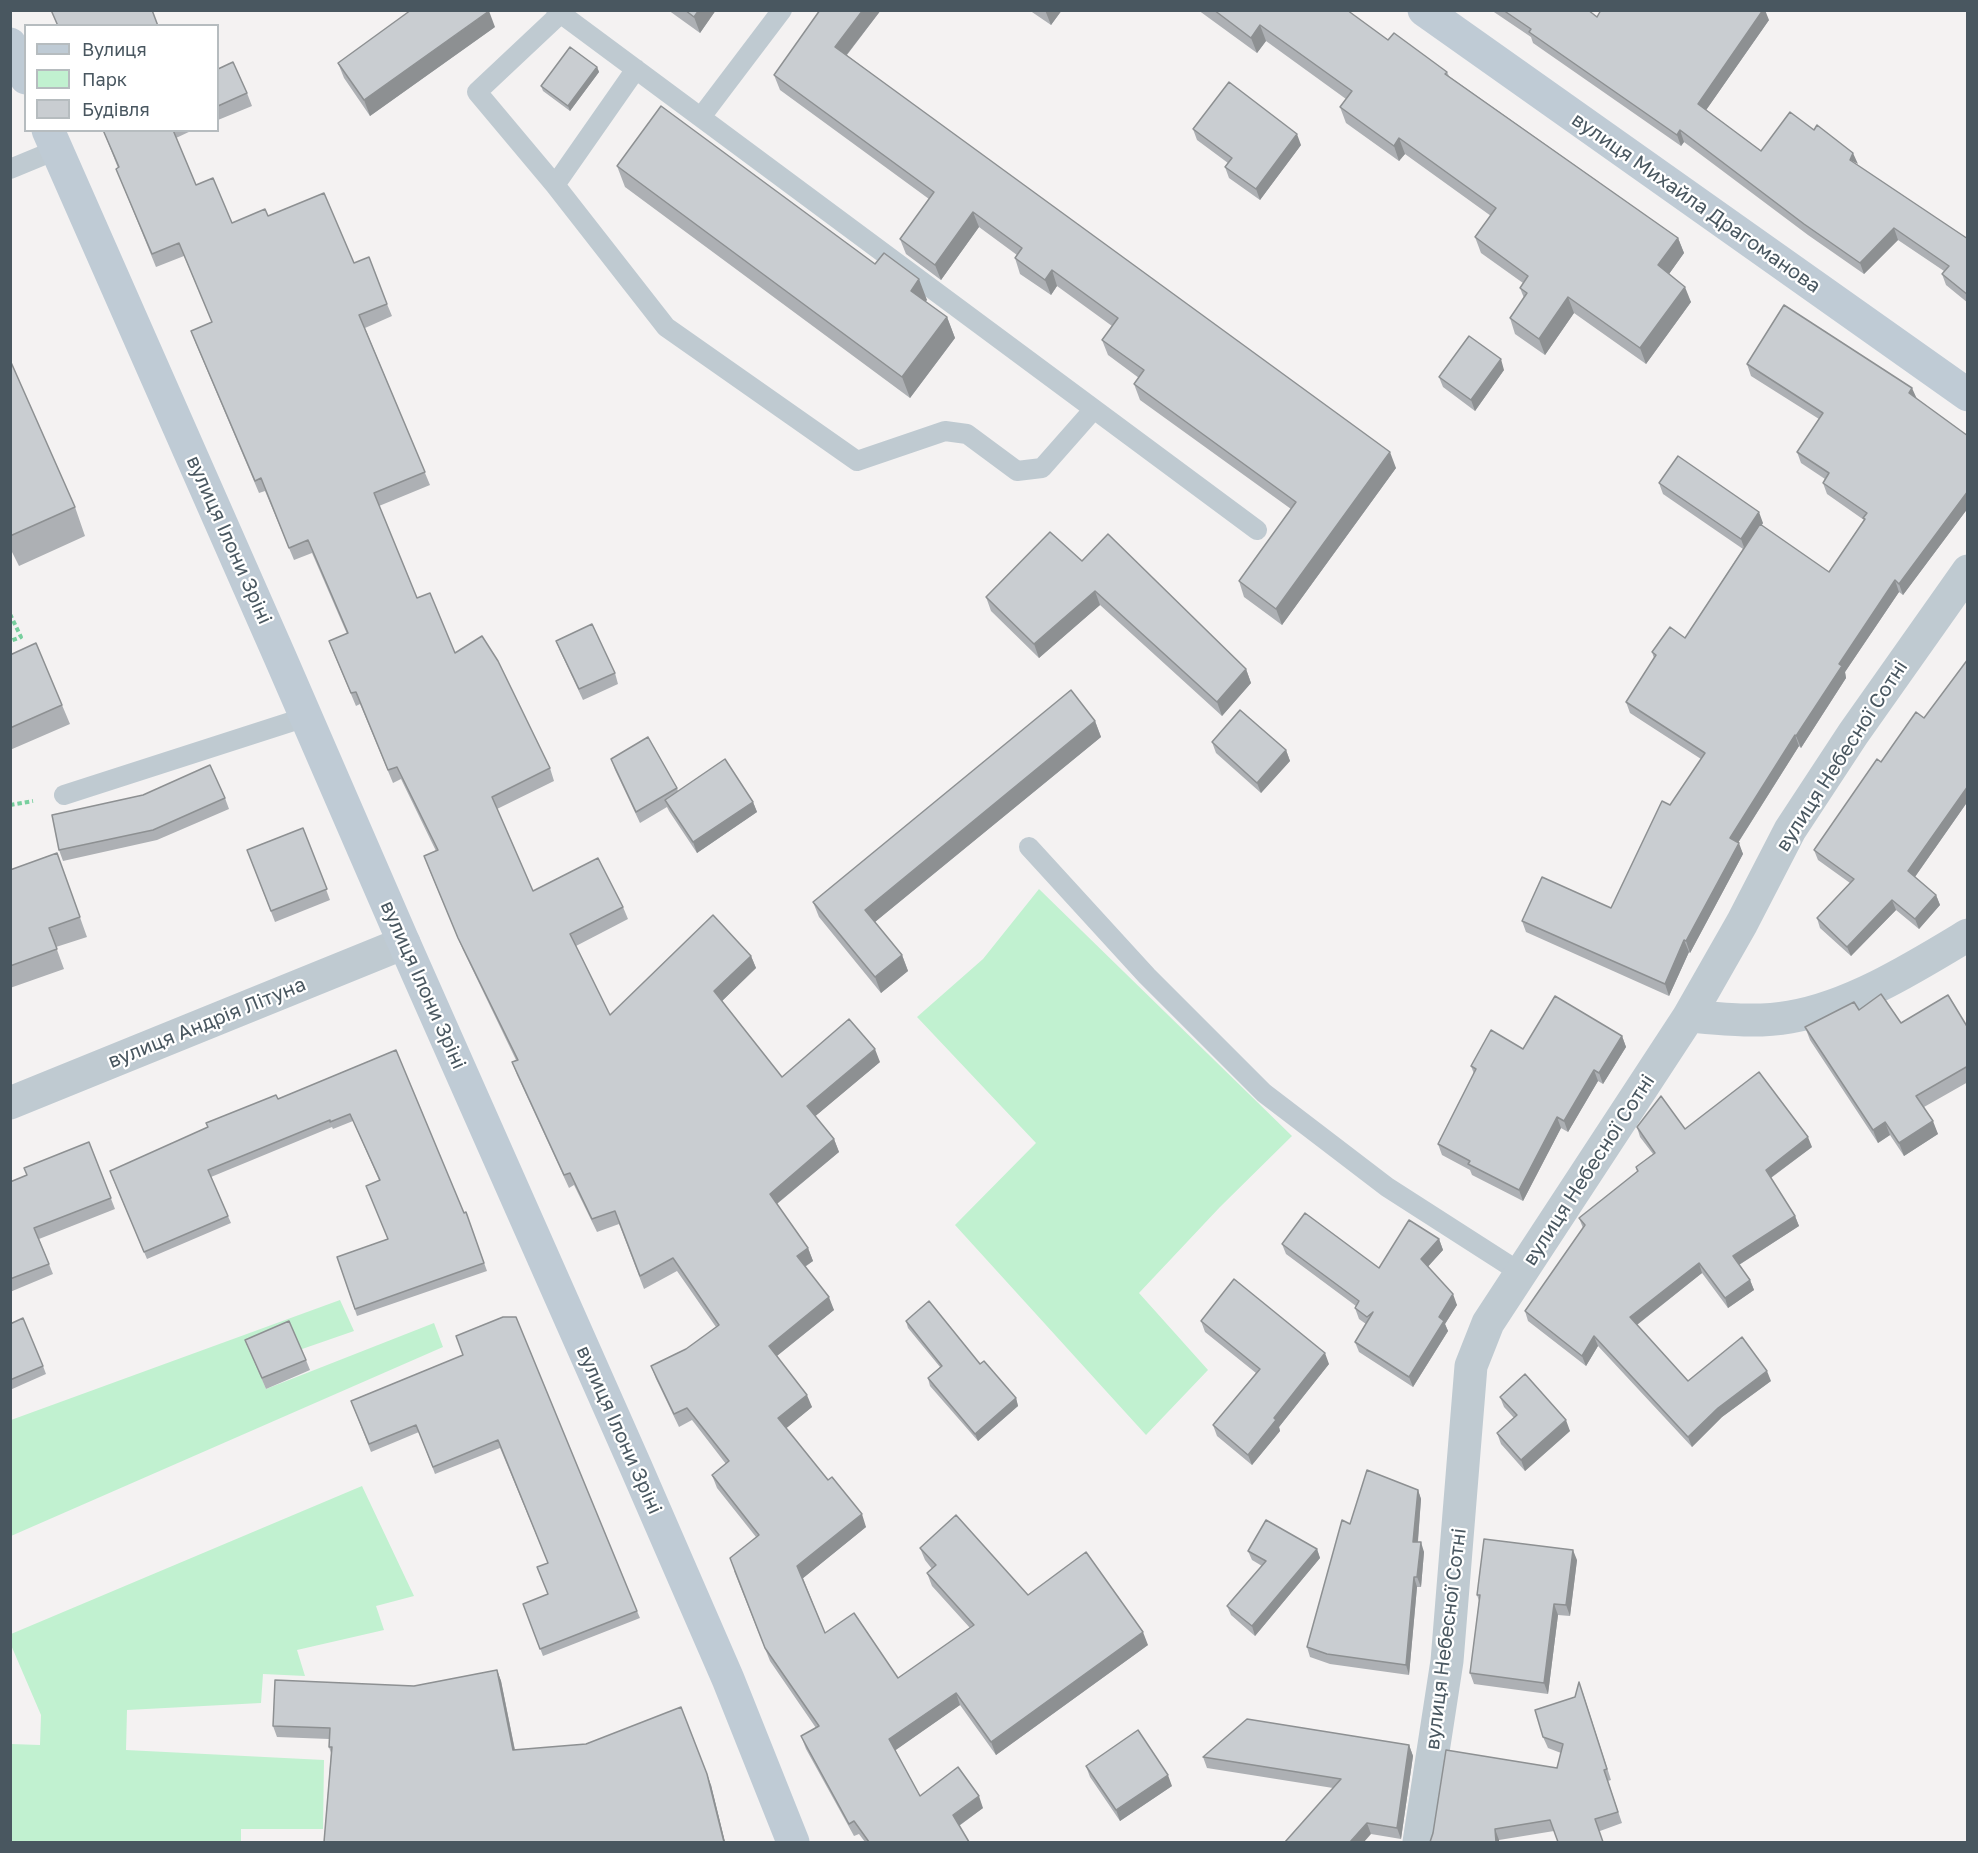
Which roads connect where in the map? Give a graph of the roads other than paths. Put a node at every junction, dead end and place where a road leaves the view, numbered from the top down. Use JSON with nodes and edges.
{"nodes":[{"id":1,"x":782,"y":10,"type":"edge"},
{"id":2,"x":1424,"y":10,"type":"edge"},
{"id":3,"x":558,"y":12,"type":"edge"},
{"id":4,"x":10,"y":44,"type":"edge"},
{"id":5,"x":636,"y":69,"type":"junction"},
{"id":6,"x":24,"y":74,"type":"edge"},
{"id":7,"x":701,"y":117,"type":"junction"},
{"id":8,"x":52,"y":140,"type":"edge"},
{"id":9,"x":10,"y":169,"type":"edge"},
{"id":10,"x":555,"y":185,"type":"junction"},
{"id":11,"x":1968,"y":395,"type":"edge"},
{"id":12,"x":1094,"y":409,"type":"junction"},
{"id":13,"x":1257,"y":530,"type":"dead end"},
{"id":14,"x":1968,"y":571,"type":"edge"},
{"id":15,"x":306,"y":717,"type":"junction"},
{"id":16,"x":64,"y":795,"type":"dead end"},
{"id":17,"x":1029,"y":847,"type":"dead end"},
{"id":18,"x":1968,"y":935,"type":"edge"},
{"id":19,"x":404,"y":944,"type":"junction"},
{"id":20,"x":1689,"y":1016,"type":"junction"},
{"id":21,"x":10,"y":1102,"type":"edge"},
{"id":22,"x":1521,"y":1273,"type":"junction"},
{"id":23,"x":793,"y":1842,"type":"edge"},
{"id":24,"x":1419,"y":1842,"type":"edge"}],
"edges":[{"from":1,"to":7,"type":"lane"},
{"from":2,"to":11,"type":"main road","name":"вулиця Михайла Драгоманова"},
{"from":3,"to":5,"type":"lane"},
{"from":3,"to":10,"type":"lane"},
{"from":4,"to":6,"type":"main road"},
{"from":5,"to":7,"type":"lane"},
{"from":5,"to":10,"type":"lane"},
{"from":7,"to":12,"type":"lane"},
{"from":8,"to":9,"type":"lane"},
{"from":8,"to":15,"type":"main road","name":"вулиця Ілони Зріні"},
{"from":10,"to":12,"type":"lane"},
{"from":12,"to":13,"type":"lane"},
{"from":14,"to":20,"type":"street","name":"вулиця Небесної Сотні"},
{"from":15,"to":16,"type":"lane"},
{"from":15,"to":19,"type":"main road","name":"вулиця Ілони Зріні"},
{"from":17,"to":22,"type":"lane"},
{"from":18,"to":20,"type":"street"},
{"from":19,"to":21,"type":"street","name":"вулиця Андрія Літуна"},
{"from":19,"to":23,"type":"main road","name":"вулиця Ілони Зріні"},
{"from":20,"to":22,"type":"street","name":"вулиця Небесної Сотні"},
{"from":22,"to":24,"type":"street","name":"вулиця Небесної Сотні"}]}
